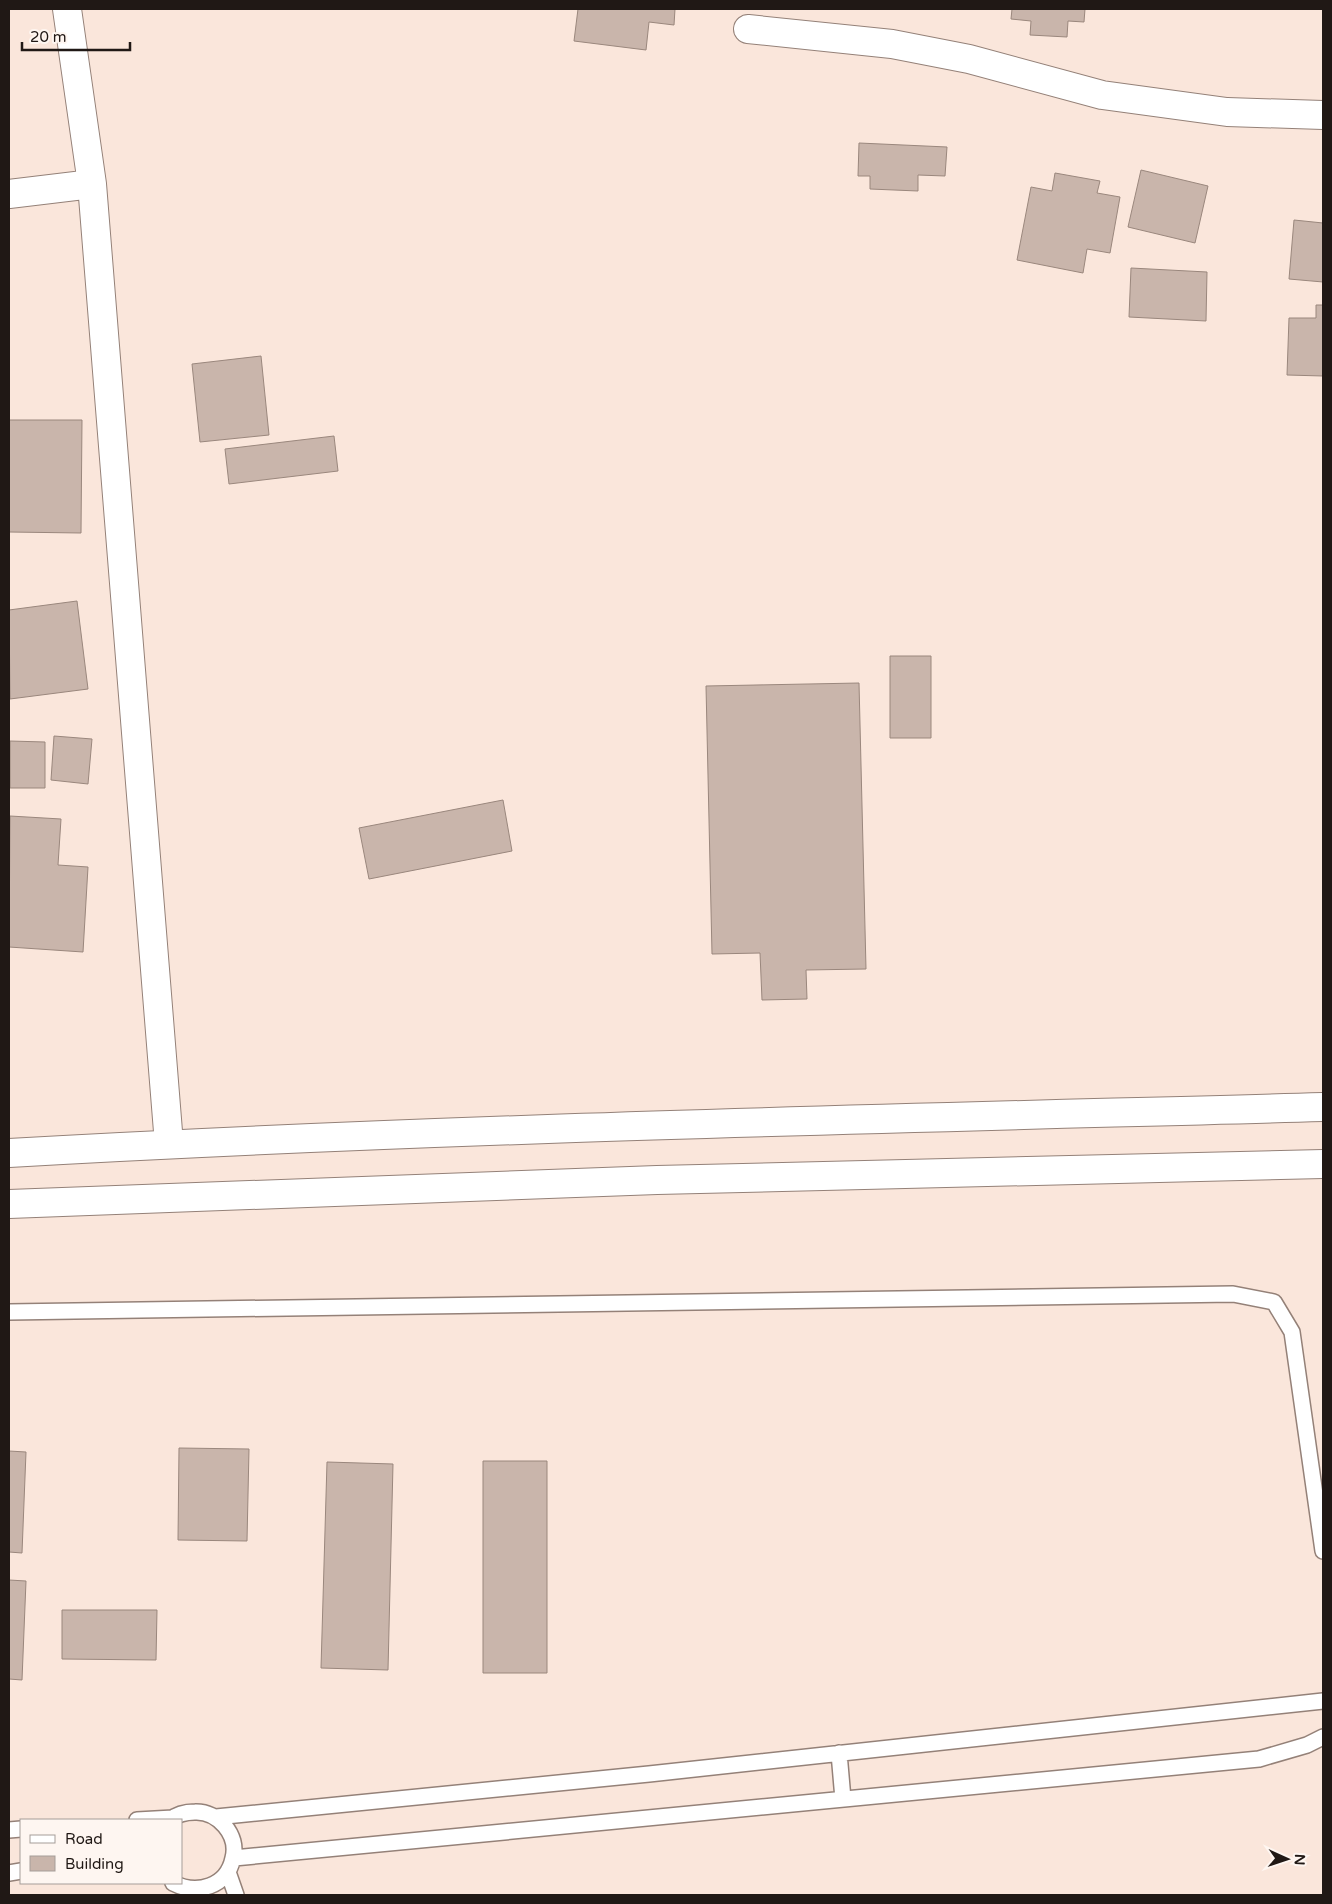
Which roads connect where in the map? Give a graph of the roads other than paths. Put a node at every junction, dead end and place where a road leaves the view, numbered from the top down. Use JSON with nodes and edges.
{"nodes":[{"id":1,"x":67,"y":9,"type":"edge"},
{"id":2,"x":748,"y":29,"type":"dead end"},
{"id":3,"x":1323,"y":115,"type":"edge"},
{"id":4,"x":92,"y":184,"type":"junction"},
{"id":5,"x":9,"y":194,"type":"edge"},
{"id":6,"x":1323,"y":1107,"type":"edge"},
{"id":7,"x":169,"y":1144,"type":"junction"},
{"id":8,"x":9,"y":1153,"type":"edge"},
{"id":9,"x":1323,"y":1164,"type":"edge"},
{"id":10,"x":9,"y":1204,"type":"edge"},
{"id":11,"x":9,"y":1312,"type":"edge"},
{"id":12,"x":1323,"y":1551,"type":"edge"},
{"id":13,"x":1323,"y":1700,"type":"edge"},
{"id":14,"x":1323,"y":1736,"type":"edge"},
{"id":15,"x":839,"y":1753,"type":"junction"},
{"id":16,"x":843,"y":1799,"type":"junction"},
{"id":17,"x":216,"y":1817,"type":"junction"},
{"id":18,"x":172,"y":1819,"type":"edge"},
{"id":19,"x":231,"y":1865,"type":"junction"},
{"id":20,"x":175,"y":1887,"type":"edge"},
{"id":21,"x":236,"y":1895,"type":"edge"}],
"edges":[{"from":1,"to":4,"type":"street"},
{"from":2,"to":3,"type":"street"},
{"from":4,"to":5,"type":"street"},
{"from":4,"to":7,"type":"street"},
{"from":6,"to":7,"type":"street"},
{"from":7,"to":8,"type":"street"},
{"from":9,"to":10,"type":"street"},
{"from":11,"to":12,"type":"lane"},
{"from":13,"to":15,"type":"lane"},
{"from":14,"to":16,"type":"lane"},
{"from":15,"to":16,"type":"lane"},
{"from":15,"to":17,"type":"lane"},
{"from":16,"to":19,"type":"lane"},
{"from":17,"to":18,"type":"lane"},
{"from":17,"to":19,"type":"lane"},
{"from":19,"to":20,"type":"lane"},
{"from":19,"to":21,"type":"lane"}]}
